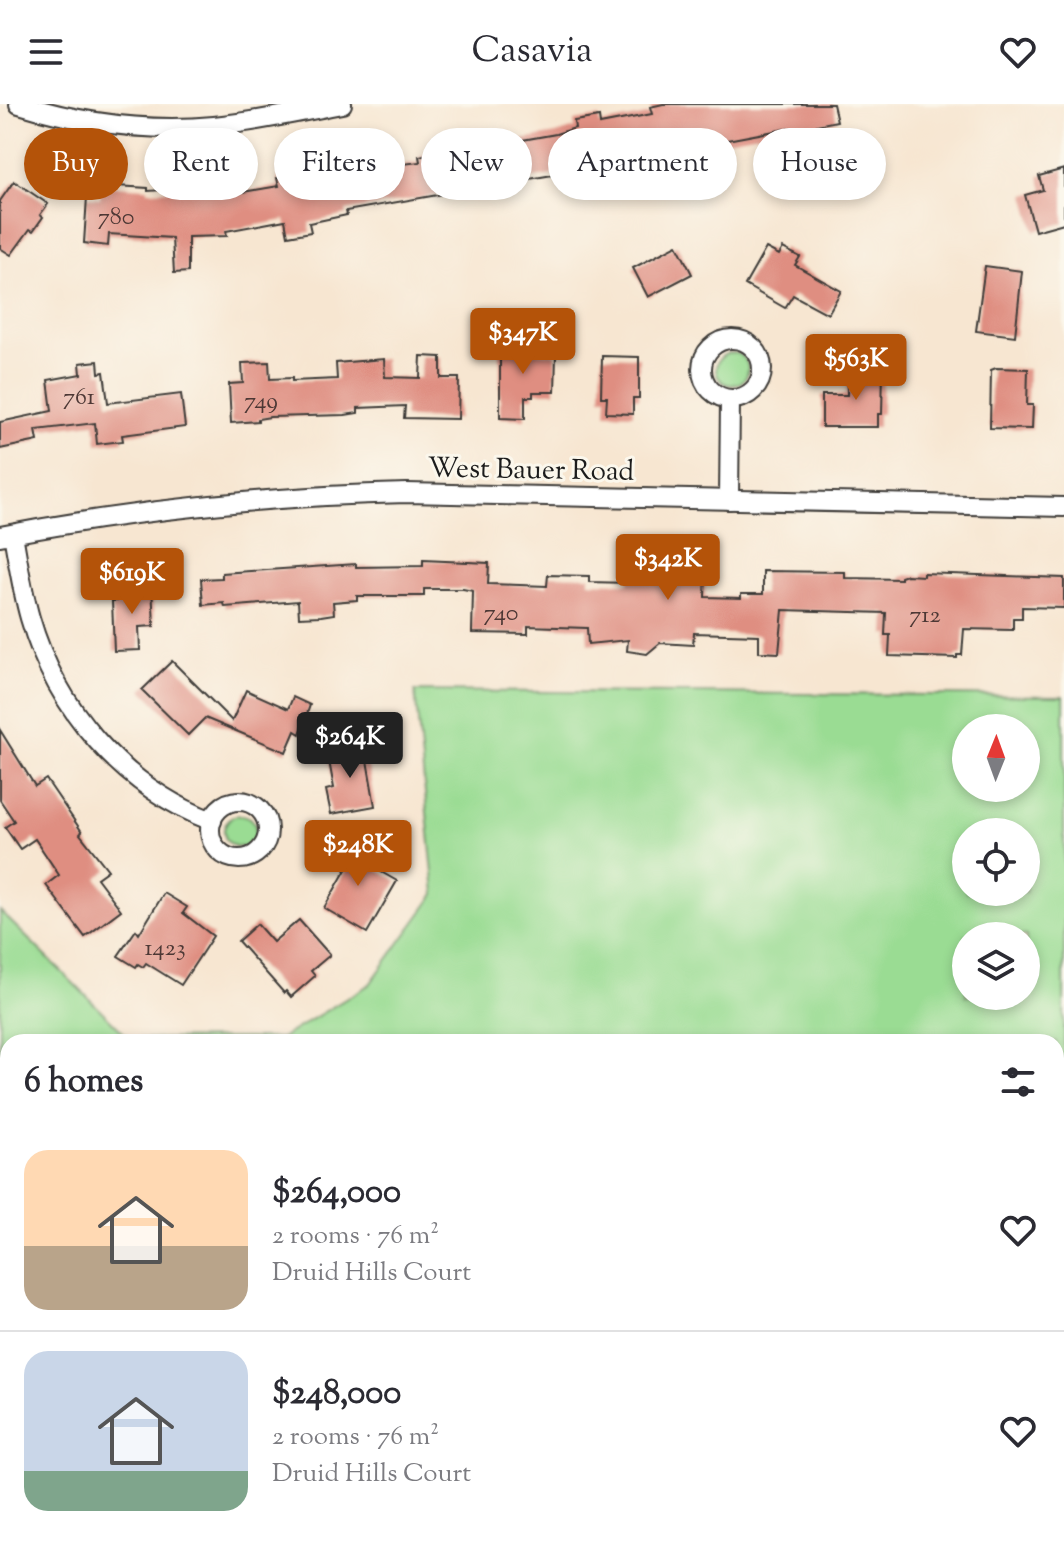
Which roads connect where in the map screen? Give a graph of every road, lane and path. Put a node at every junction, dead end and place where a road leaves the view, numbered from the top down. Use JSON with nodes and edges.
{"nodes":[{"id":1,"x":19,"y":104,"type":"edge"},
{"id":2,"x":342,"y":104,"type":"edge"},
{"id":3,"x":730,"y":399,"type":"dead end"},
{"id":4,"x":729,"y":500,"type":"junction"},
{"id":5,"x":1064,"y":507,"type":"edge"},
{"id":6,"x":6,"y":535,"type":"edge"},
{"id":7,"x":212,"y":821,"type":"dead end"}],
"edges":[{"from":1,"to":2,"type":"street"},
{"from":3,"to":4,"type":"street"},
{"from":4,"to":5,"type":"street","name":"West Bauer Road"},
{"from":4,"to":6,"type":"street","name":"West Bauer Road"},
{"from":6,"to":7,"type":"street"}]}
